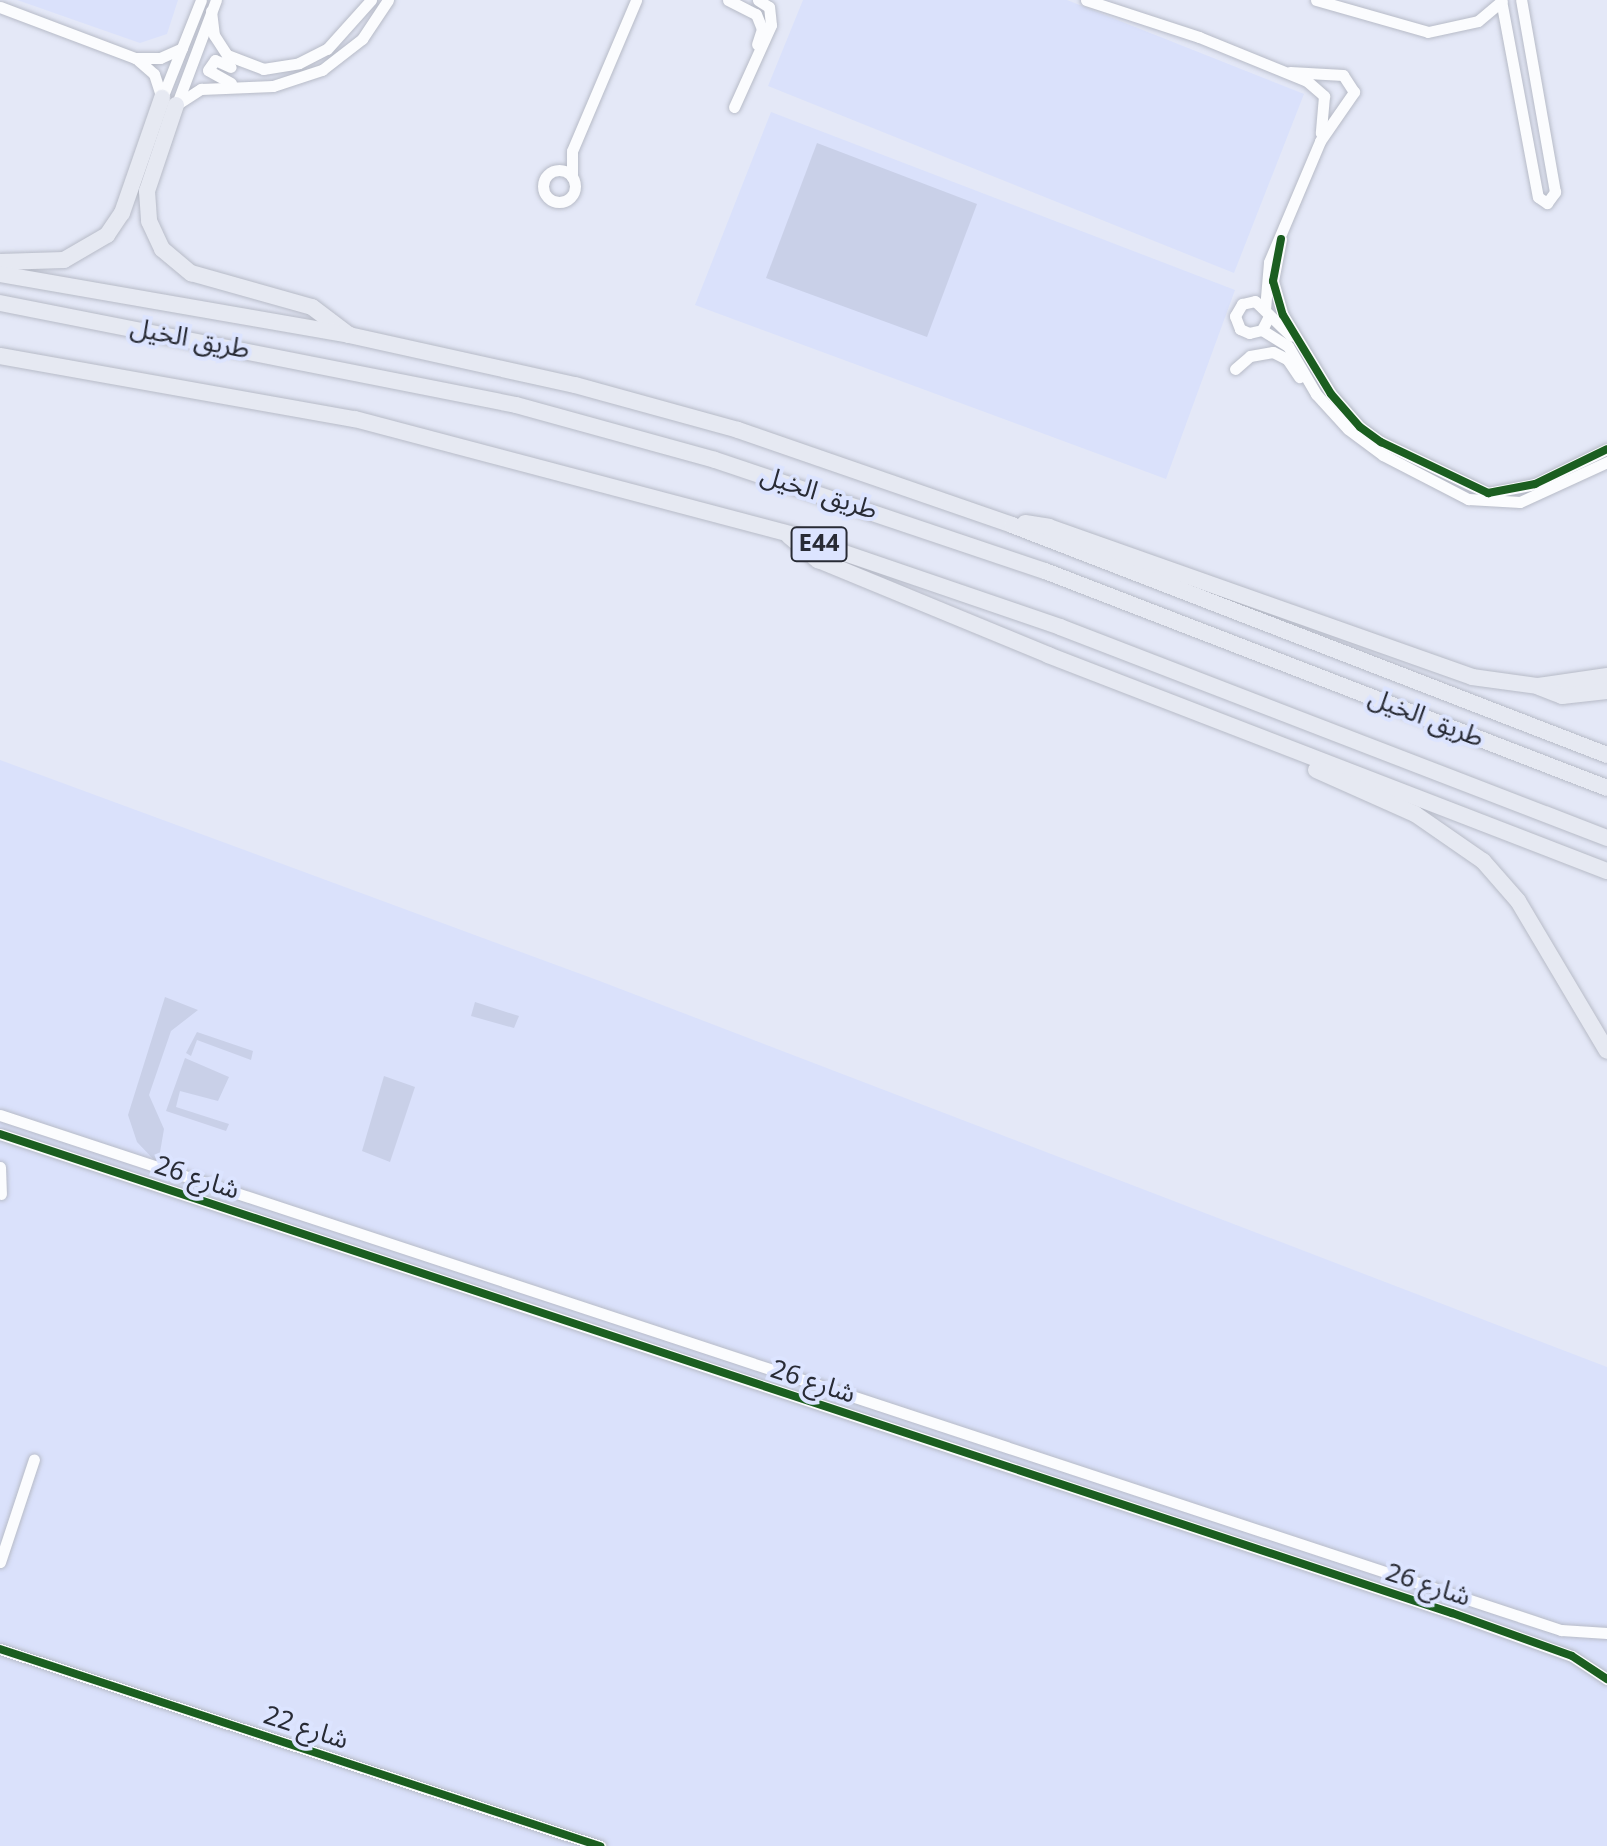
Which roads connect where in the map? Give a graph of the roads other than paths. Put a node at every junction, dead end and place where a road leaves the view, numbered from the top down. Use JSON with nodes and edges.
{"nodes":[{"id":1,"x":201,"y":0,"type":"edge"},
{"id":2,"x":371,"y":0,"type":"edge"},
{"id":3,"x":388,"y":0,"type":"edge"},
{"id":4,"x":636,"y":0,"type":"edge"},
{"id":5,"x":728,"y":0,"type":"edge"},
{"id":6,"x":758,"y":0,"type":"edge"},
{"id":7,"x":1072,"y":0,"type":"edge"},
{"id":8,"x":1085,"y":0,"type":"edge"},
{"id":9,"x":1111,"y":0,"type":"edge"},
{"id":10,"x":1316,"y":0,"type":"edge"},
{"id":11,"x":1521,"y":0,"type":"edge"},
{"id":12,"x":1502,"y":1,"type":"edge"},
{"id":13,"x":213,"y":5,"type":"edge"},
{"id":14,"x":627,"y":6,"type":"edge"},
{"id":15,"x":0,"y":7,"type":"edge"},
{"id":16,"x":1124,"y":10,"type":"junction"},
{"id":17,"x":1478,"y":21,"type":"junction"},
{"id":18,"x":1507,"y":32,"type":"junction"},
{"id":19,"x":182,"y":48,"type":"junction"},
{"id":20,"x":135,"y":58,"type":"junction"},
{"id":21,"x":270,"y":68,"type":"junction"},
{"id":22,"x":1290,"y":72,"type":"junction"},
{"id":23,"x":745,"y":85,"type":"junction"},
{"id":24,"x":248,"y":88,"type":"junction"},
{"id":25,"x":169,"y":101,"type":"junction"},
{"id":26,"x":734,"y":107,"type":"dead end"},
{"id":27,"x":1320,"y":141,"type":"junction"},
{"id":28,"x":572,"y":151,"type":"junction"},
{"id":29,"x":553,"y":171,"type":"junction"},
{"id":30,"x":572,"y":177,"type":"junction"},
{"id":31,"x":1281,"y":239,"type":"junction"},
{"id":32,"x":0,"y":262,"type":"edge"},
{"id":33,"x":0,"y":274,"type":"edge"},
{"id":34,"x":0,"y":303,"type":"edge"},
{"id":35,"x":1266,"y":314,"type":"junction"},
{"id":36,"x":1262,"y":330,"type":"junction"},
{"id":37,"x":349,"y":335,"type":"junction"},
{"id":38,"x":1302,"y":349,"type":"junction"},
{"id":39,"x":0,"y":356,"type":"edge"},
{"id":40,"x":1235,"y":369,"type":"dead end"},
{"id":41,"x":1356,"y":422,"type":"junction"},
{"id":42,"x":1607,"y":442,"type":"edge"},
{"id":43,"x":1368,"y":444,"type":"junction"},
{"id":44,"x":1607,"y":449,"type":"edge"},
{"id":45,"x":1607,"y":462,"type":"edge"},
{"id":46,"x":1012,"y":525,"type":"junction"},
{"id":47,"x":789,"y":534,"type":"junction"},
{"id":48,"x":1607,"y":676,"type":"edge"},
{"id":49,"x":1538,"y":686,"type":"junction"},
{"id":50,"x":1607,"y":691,"type":"edge"},
{"id":51,"x":1268,"y":740,"type":"junction"},
{"id":52,"x":1607,"y":755,"type":"edge"},
{"id":53,"x":1607,"y":788,"type":"edge"},
{"id":54,"x":1607,"y":838,"type":"edge"},
{"id":55,"x":1607,"y":871,"type":"edge"},
{"id":56,"x":1607,"y":1051,"type":"edge"},
{"id":57,"x":0,"y":1115,"type":"edge"},
{"id":58,"x":46,"y":1130,"type":"junction"},
{"id":59,"x":0,"y":1134,"type":"edge"},
{"id":60,"x":21,"y":1141,"type":"junction"},
{"id":61,"x":0,"y":1167,"type":"edge"},
{"id":62,"x":1,"y":1194,"type":"edge"},
{"id":63,"x":703,"y":1345,"type":"junction"},
{"id":64,"x":692,"y":1363,"type":"junction"},
{"id":65,"x":34,"y":1459,"type":"dead end"},
{"id":66,"x":0,"y":1562,"type":"edge"},
{"id":67,"x":1561,"y":1630,"type":"junction"},
{"id":68,"x":1607,"y":1633,"type":"edge"},
{"id":69,"x":1607,"y":1640,"type":"edge"},
{"id":70,"x":0,"y":1649,"type":"edge"},
{"id":71,"x":1605,"y":1676,"type":"edge"},
{"id":72,"x":600,"y":1846,"type":"edge"}],
"edges":[{"from":1,"to":19,"type":"street"},
{"from":2,"to":21,"type":"street"},
{"from":3,"to":24,"type":"street"},
{"from":4,"to":14,"type":"street"},
{"from":5,"to":23,"type":"street"},
{"from":6,"to":23,"type":"street"},
{"from":7,"to":8,"type":"street"},
{"from":8,"to":16,"type":"street"},
{"from":9,"to":16,"type":"street"},
{"from":10,"to":17,"type":"street"},
{"from":11,"to":18,"type":"street"},
{"from":12,"to":17,"type":"street"},
{"from":12,"to":18,"type":"street"},
{"from":13,"to":21,"type":"street"},
{"from":13,"to":25,"type":"street"},
{"from":14,"to":28,"type":"street"},
{"from":15,"to":20,"type":"street"},
{"from":16,"to":22,"type":"street"},
{"from":17,"to":18,"type":"street"},
{"from":19,"to":20,"type":"street"},
{"from":19,"to":25,"type":"street"},
{"from":20,"to":25,"type":"street"},
{"from":21,"to":24,"type":"street"},
{"from":22,"to":27,"type":"street"},
{"from":22,"to":27,"type":"street"},
{"from":23,"to":26,"type":"street"},
{"from":24,"to":25,"type":"street"},
{"from":25,"to":32,"type":"highway"},
{"from":25,"to":37,"type":"highway"},
{"from":27,"to":31,"type":"street"},
{"from":28,"to":29,"type":"street"},
{"from":28,"to":30,"type":"street"},
{"from":29,"to":30,"type":"street"},
{"from":29,"to":30,"type":"street"},
{"from":31,"to":35,"type":"street"},
{"from":31,"to":38,"type":"street"},
{"from":33,"to":37,"type":"highway"},
{"from":34,"to":53,"type":"highway","name":"طريق الخيل","number":"E44"},
{"from":35,"to":36,"type":"street"},
{"from":35,"to":36,"type":"street"},
{"from":35,"to":38,"type":"street"},
{"from":36,"to":43,"type":"street"},
{"from":37,"to":46,"type":"highway"},
{"from":38,"to":41,"type":"street"},
{"from":39,"to":47,"type":"highway","name":"طريق الخيل","number":"E44"},
{"from":40,"to":43,"type":"street"},
{"from":41,"to":42,"type":"street"},
{"from":41,"to":44,"type":"street"},
{"from":43,"to":45,"type":"street"},
{"from":46,"to":49,"type":"highway"},
{"from":46,"to":52,"type":"highway"},
{"from":47,"to":51,"type":"highway"},
{"from":47,"to":54,"type":"highway","name":"طريق الخيل","number":"E44"},
{"from":48,"to":49,"type":"highway"},
{"from":49,"to":50,"type":"highway"},
{"from":51,"to":55,"type":"highway"},
{"from":51,"to":56,"type":"highway"},
{"from":57,"to":58,"type":"street","name":"شارع 26"},
{"from":58,"to":60,"type":"street"},
{"from":58,"to":63,"type":"street","name":"شارع 26"},
{"from":59,"to":60,"type":"street","name":"شارع 26"},
{"from":60,"to":64,"type":"street","name":"شارع 26"},
{"from":61,"to":62,"type":"street"},
{"from":63,"to":64,"type":"street"},
{"from":63,"to":67,"type":"street","name":"شارع 26"},
{"from":64,"to":71,"type":"street","name":"شارع 26"},
{"from":65,"to":66,"type":"street"},
{"from":67,"to":68,"type":"street","name":"شارع 26"},
{"from":67,"to":69,"type":"street"},
{"from":70,"to":72,"type":"street","name":"شارع 22"}]}
